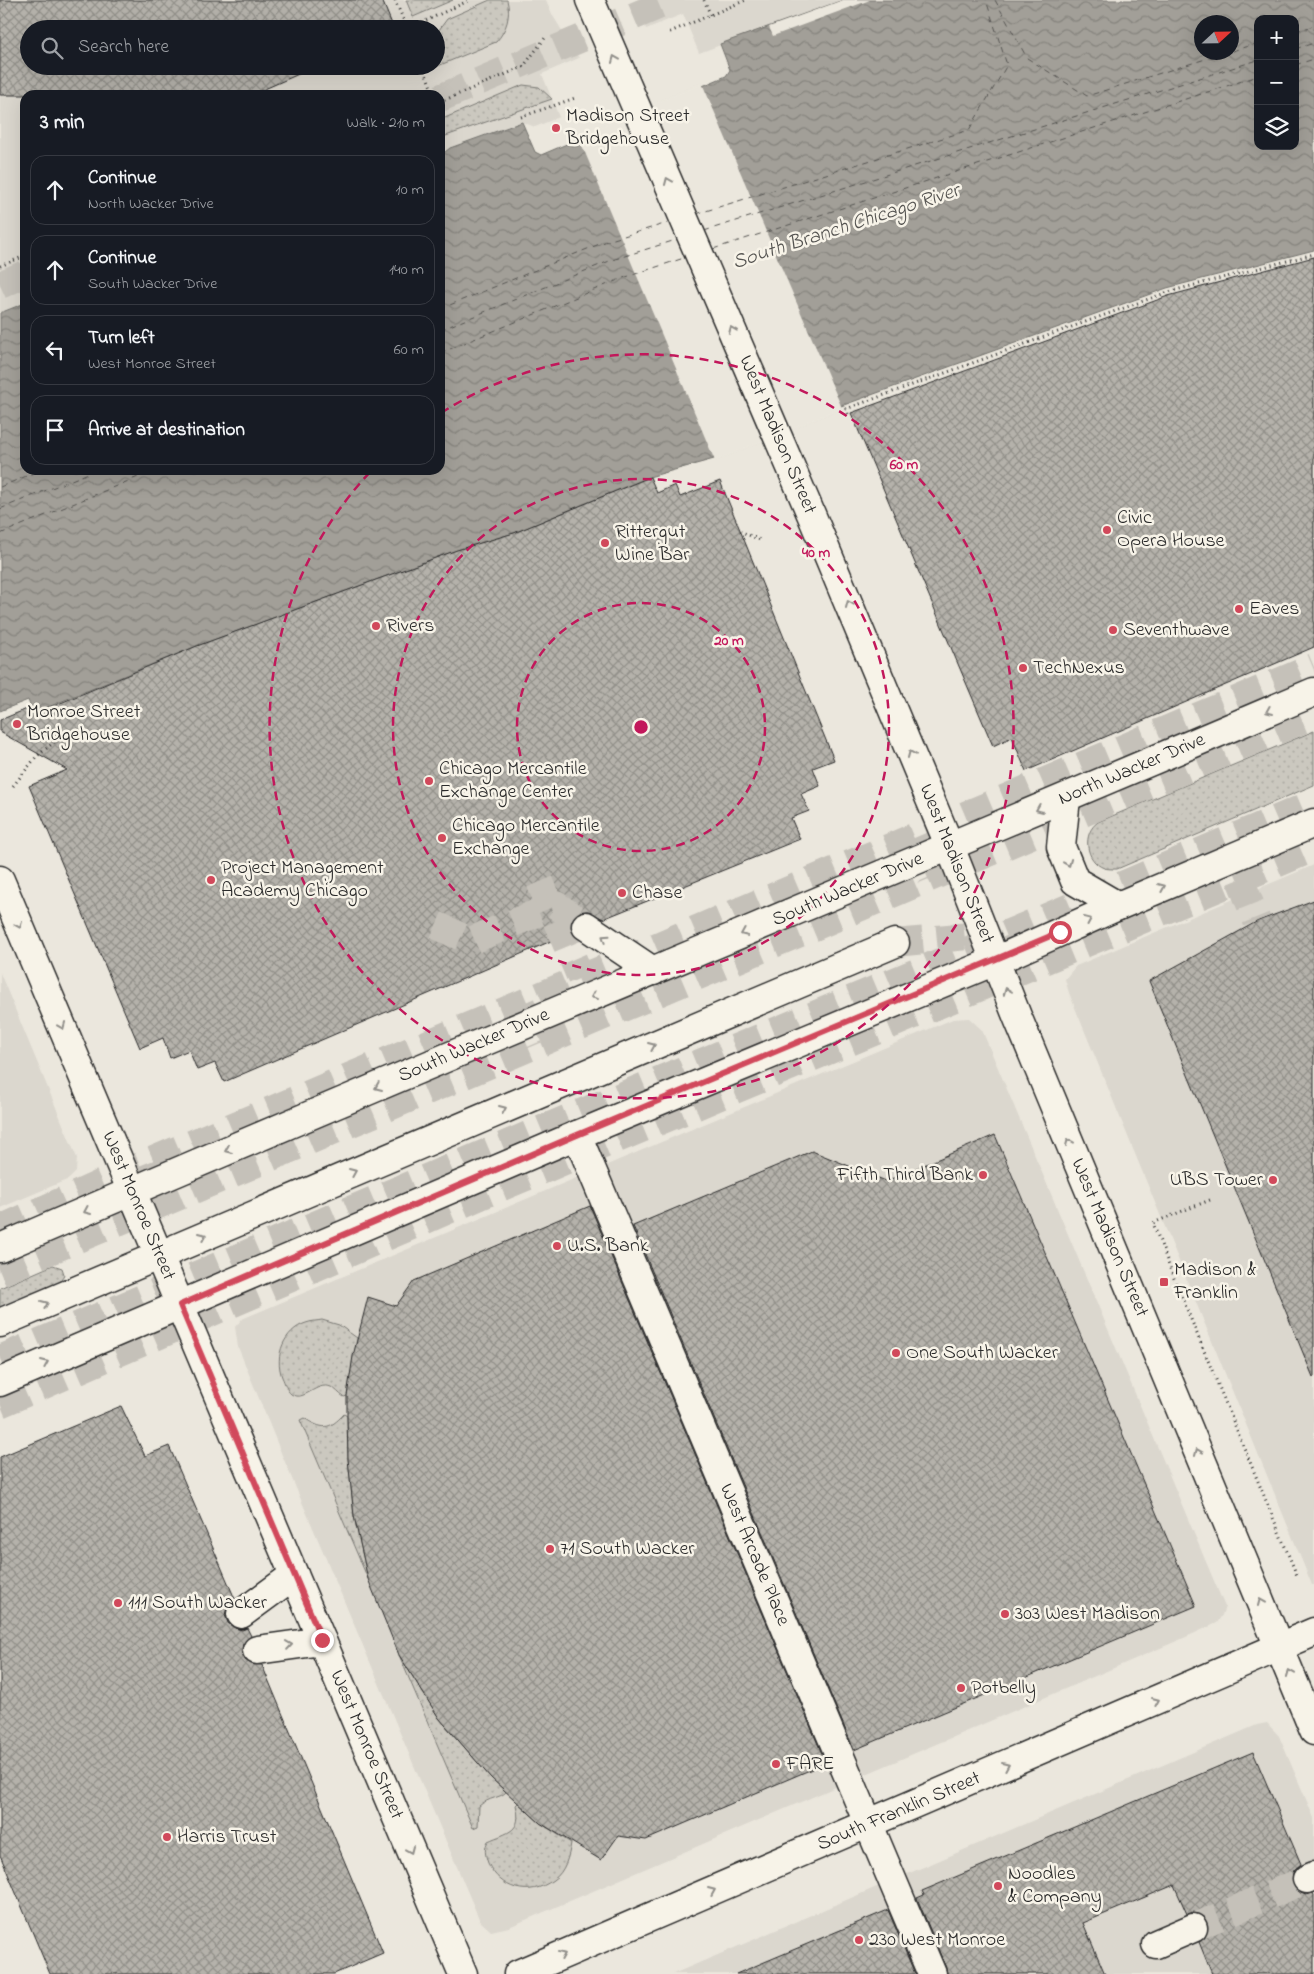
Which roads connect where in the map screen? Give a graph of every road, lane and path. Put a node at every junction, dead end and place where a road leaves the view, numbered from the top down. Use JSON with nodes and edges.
{"nodes":[{"id":1,"x":395,"y":0,"type":"edge"},
{"id":2,"x":470,"y":0,"type":"edge"},
{"id":3,"x":590,"y":0,"type":"edge"},
{"id":4,"x":704,"y":0,"type":"edge"},
{"id":5,"x":746,"y":0,"type":"edge"},
{"id":6,"x":711,"y":16,"type":"junction"},
{"id":7,"x":404,"y":20,"type":"edge"},
{"id":8,"x":425,"y":20,"type":"edge"},
{"id":9,"x":670,"y":32,"type":"dead end"},
{"id":10,"x":545,"y":38,"type":"dead end"},
{"id":11,"x":426,"y":75,"type":"edge"},
{"id":12,"x":432,"y":90,"type":"edge"},
{"id":13,"x":574,"y":98,"type":"dead end"},
{"id":14,"x":445,"y":100,"type":"edge"},
{"id":15,"x":521,"y":117,"type":"dead end"},
{"id":16,"x":1314,"y":254,"type":"edge"},
{"id":17,"x":20,"y":258,"type":"edge"},
{"id":18,"x":0,"y":266,"type":"edge"},
{"id":19,"x":848,"y":414,"type":"dead end"},
{"id":20,"x":740,"y":531,"type":"dead end"},
{"id":21,"x":760,"y":540,"type":"dead end"},
{"id":22,"x":1314,"y":692,"type":"edge"},
{"id":23,"x":58,"y":740,"type":"dead end"},
{"id":24,"x":13,"y":786,"type":"dead end"},
{"id":25,"x":1066,"y":798,"type":"junction"},
{"id":26,"x":1314,"y":823,"type":"edge"},
{"id":27,"x":950,"y":847,"type":"junction"},
{"id":28,"x":0,"y":880,"type":"edge"},
{"id":29,"x":1118,"y":906,"type":"junction"},
{"id":30,"x":586,"y":926,"type":"tunnel mouth"},
{"id":31,"x":895,"y":943,"type":"tunnel mouth"},
{"id":32,"x":995,"y":960,"type":"junction"},
{"id":33,"x":653,"y":971,"type":"junction"},
{"id":34,"x":577,"y":1135,"type":"junction"},
{"id":35,"x":131,"y":1191,"type":"junction"},
{"id":36,"x":1210,"y":1200,"type":"dead end"},
{"id":37,"x":0,"y":1248,"type":"edge"},
{"id":38,"x":158,"y":1255,"type":"junction"},
{"id":39,"x":180,"y":1305,"type":"junction"},
{"id":40,"x":0,"y":1323,"type":"edge"},
{"id":41,"x":0,"y":1382,"type":"edge"},
{"id":42,"x":294,"y":1575,"type":"junction"},
{"id":43,"x":1298,"y":1578,"type":"dead end"},
{"id":44,"x":241,"y":1614,"type":"dead end"},
{"id":45,"x":1314,"y":1632,"type":"edge"},
{"id":46,"x":322,"y":1640,"type":"junction"},
{"id":47,"x":1279,"y":1647,"type":"junction"},
{"id":48,"x":256,"y":1650,"type":"dead end"},
{"id":49,"x":1314,"y":1731,"type":"edge"},
{"id":50,"x":868,"y":1825,"type":"junction"},
{"id":51,"x":1193,"y":1928,"type":"tunnel mouth"},
{"id":52,"x":1156,"y":1944,"type":"dead end"},
{"id":53,"x":464,"y":1974,"type":"edge"},
{"id":54,"x":518,"y":1974,"type":"edge"},
{"id":55,"x":932,"y":1974,"type":"edge"}],
"edges":[{"from":1,"to":7,"type":"path"},
{"from":2,"to":8,"type":"path"},
{"from":27,"to":3,"type":"main road","name":"West Madison Street","one_way":true},
{"from":4,"to":6,"type":"path"},
{"from":5,"to":6,"type":"path"},
{"from":6,"to":9,"type":"path"},
{"from":10,"to":14,"type":"path"},
{"from":11,"to":12,"type":"path"},
{"from":13,"to":15,"type":"path"},
{"from":16,"to":19,"type":"path"},
{"from":17,"to":18,"type":"path"},
{"from":20,"to":21,"type":"path"},
{"from":22,"to":25,"type":"main road","name":"North Wacker Drive","one_way":true},
{"from":23,"to":24,"type":"path"},
{"from":25,"to":27,"type":"main road","name":"North Wacker Drive","one_way":true},
{"from":25,"to":29,"type":"main road","one_way":true},
{"from":29,"to":26,"type":"main road","one_way":true},
{"from":27,"to":32,"type":"main road","name":"West Madison Street"},
{"from":27,"to":33,"type":"main road","name":"South Wacker Drive","one_way":true},
{"from":28,"to":35,"type":"main road","name":"West Monroe Street","one_way":true},
{"from":32,"to":29,"type":"main road","one_way":true},
{"from":33,"to":30,"type":"main road","one_way":true},
{"from":38,"to":31,"type":"main road","one_way":true},
{"from":32,"to":34,"type":"main road"},
{"from":47,"to":32,"type":"main road","name":"West Madison Street","one_way":true},
{"from":33,"to":35,"type":"main road","name":"South Wacker Drive","one_way":true},
{"from":34,"to":39,"type":"main road"},
{"from":34,"to":50,"type":"main road","name":"West Arcade Place"},
{"from":35,"to":37,"type":"main road","name":"South Wacker Drive","one_way":true},
{"from":35,"to":38,"type":"main road","name":"West Monroe Street"},
{"from":36,"to":43,"type":"path"},
{"from":38,"to":39,"type":"main road","name":"West Monroe Street"},
{"from":40,"to":38,"type":"main road","one_way":true},
{"from":41,"to":39,"type":"main road","one_way":true},
{"from":39,"to":42,"type":"main road","name":"West Monroe Street"},
{"from":42,"to":44,"type":"main road"},
{"from":42,"to":46,"type":"main road","name":"West Monroe Street"},
{"from":45,"to":47,"type":"main road","name":"South Franklin Street"},
{"from":48,"to":46,"type":"main road","one_way":true},
{"from":46,"to":53,"type":"main road","name":"West Monroe Street","one_way":true},
{"from":49,"to":47,"type":"main road","name":"West Madison Street","one_way":true},
{"from":50,"to":47,"type":"main road","name":"South Franklin Street","one_way":true},
{"from":54,"to":50,"type":"main road","name":"South Franklin Street","one_way":true},
{"from":50,"to":55,"type":"main road","name":"West Arcade Place"},
{"from":51,"to":52,"type":"main road"}]}
